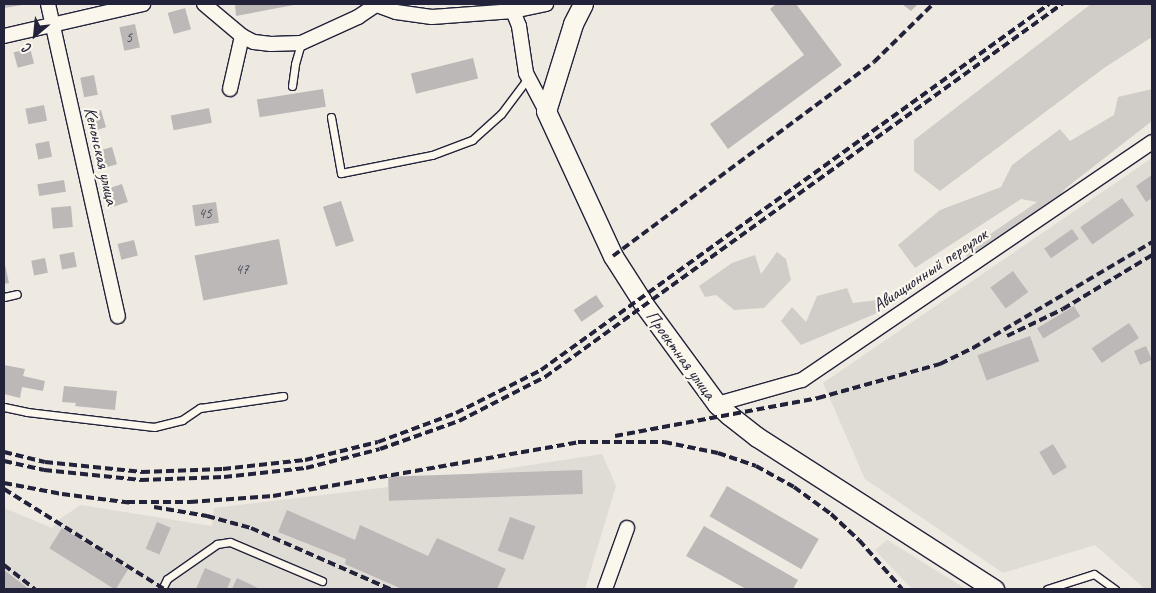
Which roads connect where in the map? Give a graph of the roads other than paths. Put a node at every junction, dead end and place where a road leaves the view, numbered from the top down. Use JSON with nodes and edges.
{"nodes":[{"id":1,"x":48,"y":4,"type":"edge"},
{"id":2,"x":143,"y":4,"type":"edge"},
{"id":3,"x":204,"y":4,"type":"edge"},
{"id":4,"x":375,"y":4,"type":"edge"},
{"id":5,"x":546,"y":4,"type":"edge"},
{"id":6,"x":583,"y":4,"type":"edge"},
{"id":7,"x":512,"y":7,"type":"edge"},
{"id":8,"x":52,"y":24,"type":"junction"},
{"id":9,"x":4,"y":36,"type":"edge"},
{"id":10,"x":242,"y":36,"type":"junction"},
{"id":11,"x":301,"y":43,"type":"junction"},
{"id":12,"x":528,"y":78,"type":"junction"},
{"id":13,"x":292,"y":86,"type":"dead end"},
{"id":14,"x":230,"y":89,"type":"dead end"},
{"id":15,"x":546,"y":111,"type":"junction"},
{"id":16,"x":331,"y":117,"type":"dead end"},
{"id":17,"x":1152,"y":142,"type":"edge"},
{"id":18,"x":17,"y":294,"type":"dead end"},
{"id":19,"x":4,"y":296,"type":"edge"},
{"id":20,"x":118,"y":316,"type":"dead end"},
{"id":21,"x":284,"y":396,"type":"dead end"},
{"id":22,"x":717,"y":404,"type":"junction"},
{"id":23,"x":4,"y":406,"type":"edge"},
{"id":24,"x":627,"y":528,"type":"dead end"},
{"id":25,"x":322,"y":581,"type":"dead end"},
{"id":26,"x":162,"y":589,"type":"edge"},
{"id":27,"x":605,"y":589,"type":"edge"},
{"id":28,"x":994,"y":589,"type":"edge"},
{"id":29,"x":1046,"y":589,"type":"edge"},
{"id":30,"x":1115,"y":589,"type":"edge"}],
"edges":[{"from":1,"to":8,"type":"street","name":"Кенонская улица"},
{"from":2,"to":8,"type":"street"},
{"from":3,"to":10,"type":"street"},
{"from":4,"to":7,"type":"street"},
{"from":4,"to":11,"type":"street"},
{"from":5,"to":7,"type":"street"},
{"from":6,"to":15,"type":"street"},
{"from":7,"to":12,"type":"street"},
{"from":8,"to":9,"type":"street"},
{"from":8,"to":20,"type":"street","name":"Кенонская улица"},
{"from":10,"to":11,"type":"street"},
{"from":10,"to":14,"type":"street"},
{"from":11,"to":13,"type":"lane"},
{"from":12,"to":15,"type":"street"},
{"from":12,"to":16,"type":"lane"},
{"from":15,"to":22,"type":"street","name":"Проектная улица"},
{"from":17,"to":22,"type":"street","name":"Авиационный переулок"},
{"from":18,"to":19,"type":"lane"},
{"from":21,"to":23,"type":"lane"},
{"from":22,"to":28,"type":"street","name":"Проектная улица"},
{"from":24,"to":27,"type":"street"},
{"from":25,"to":26,"type":"lane"},
{"from":29,"to":30,"type":"lane"}]}
